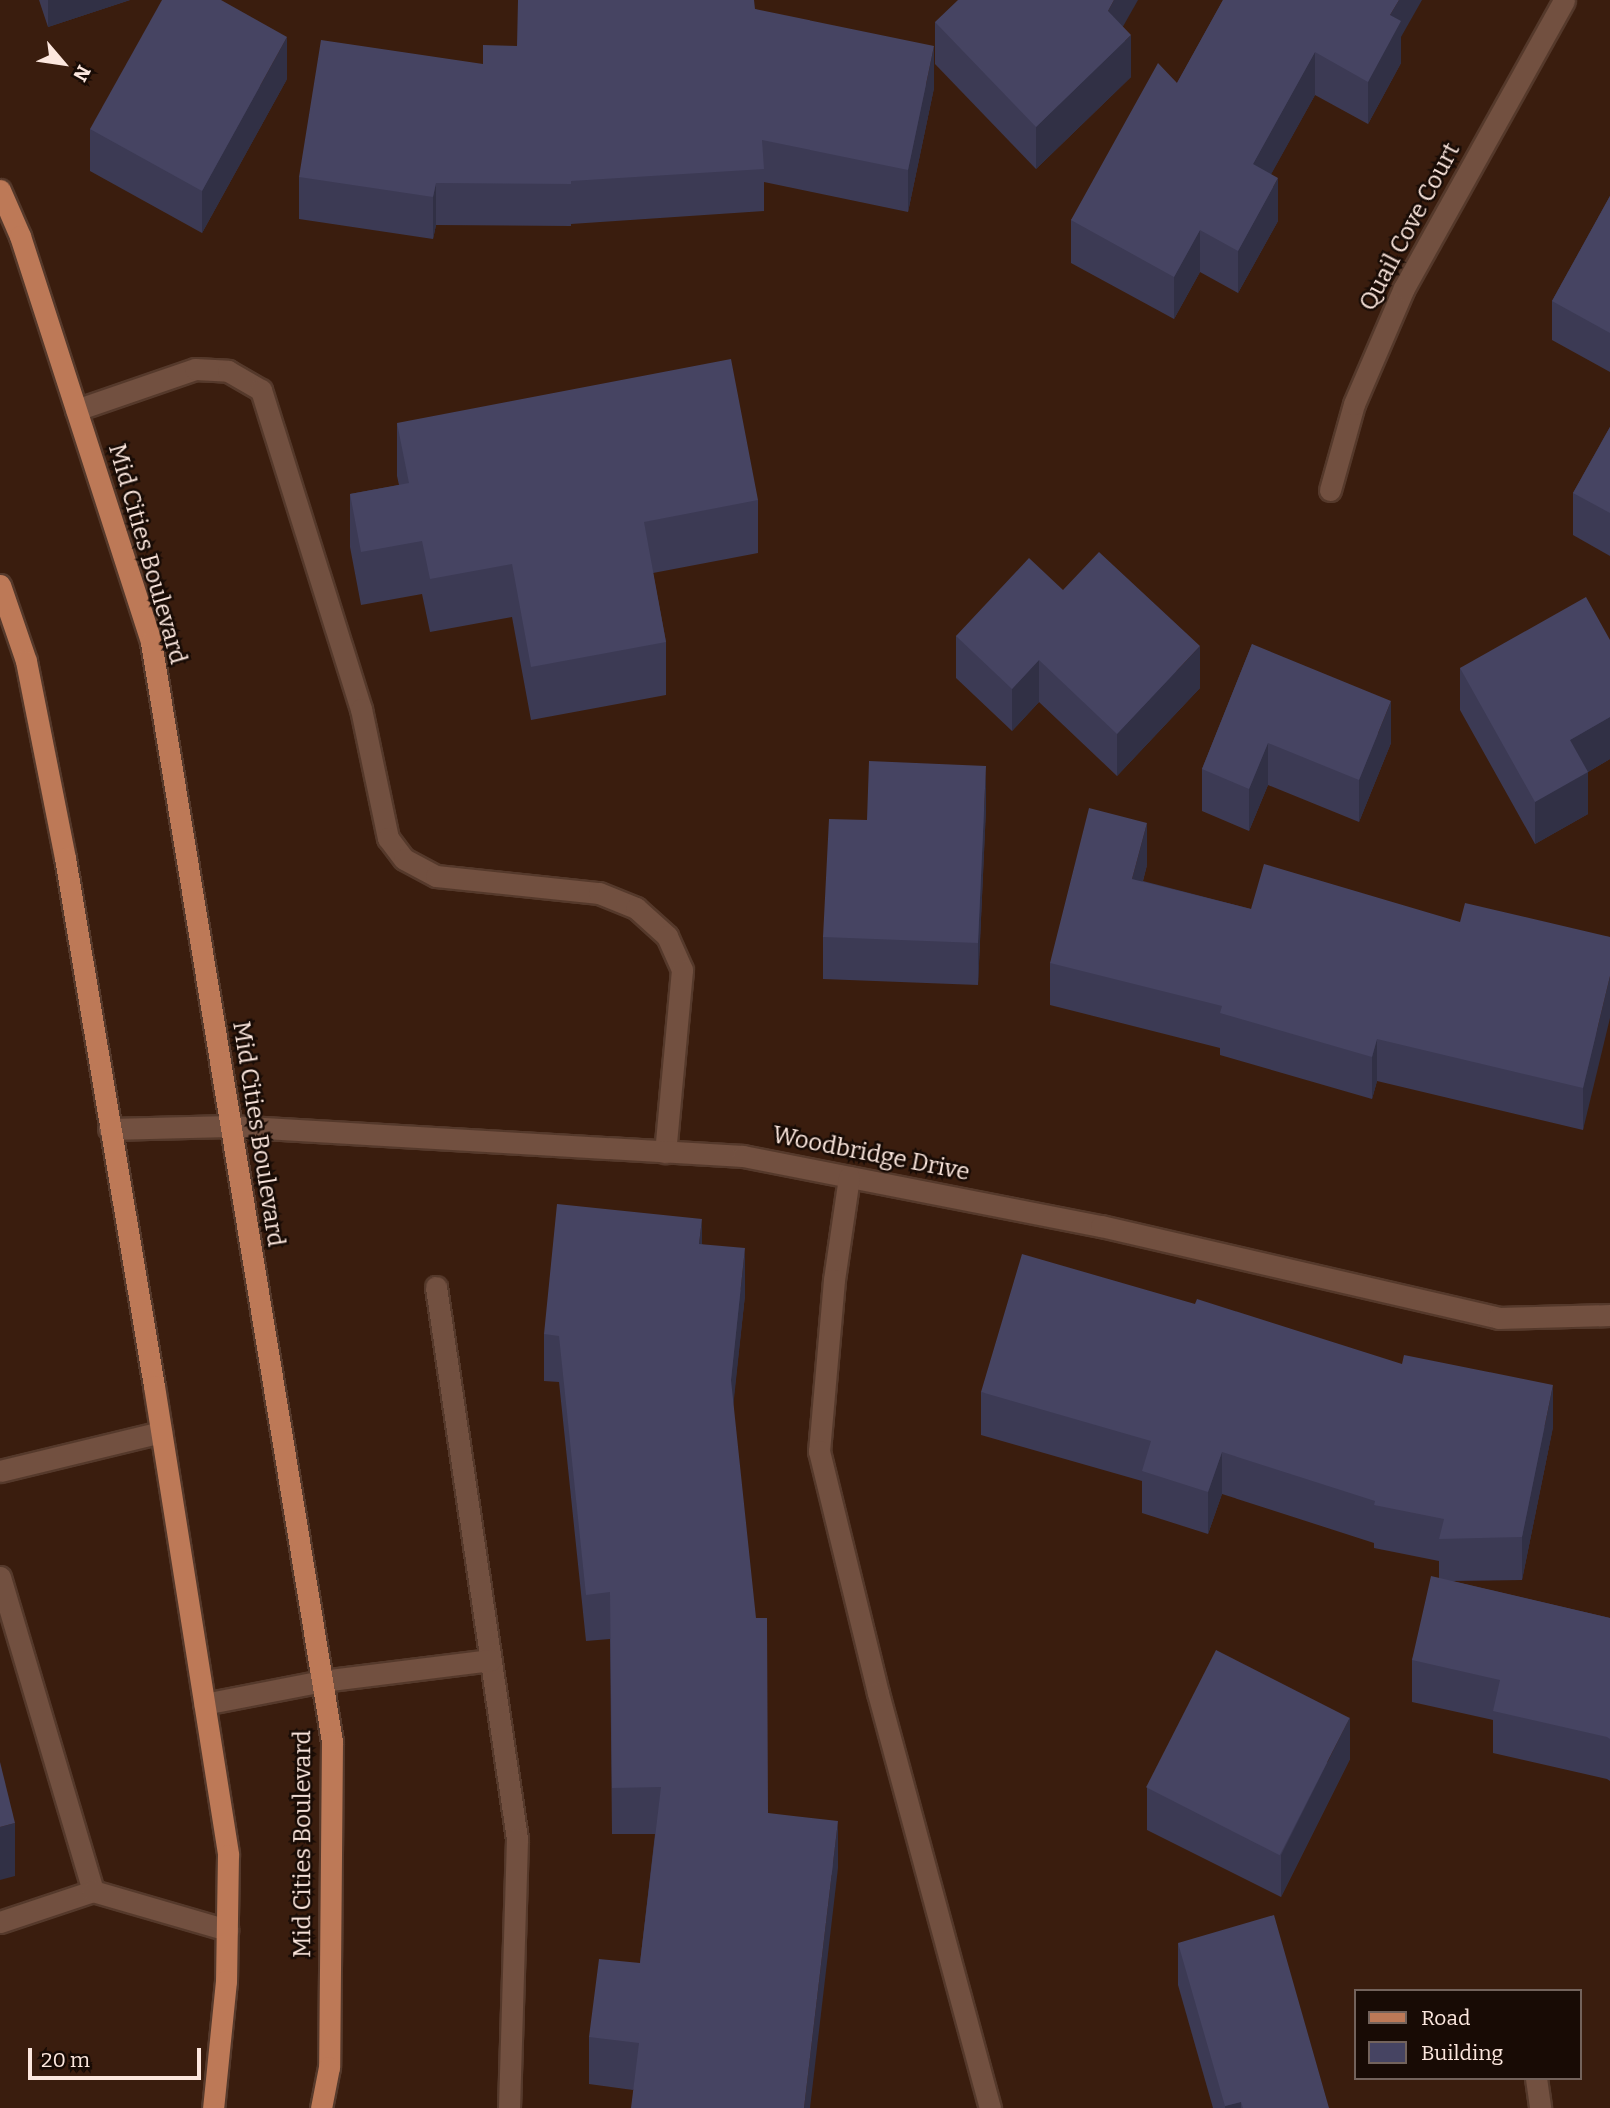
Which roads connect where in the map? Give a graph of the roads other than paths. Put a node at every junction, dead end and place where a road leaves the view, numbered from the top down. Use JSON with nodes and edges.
{"nodes":[{"id":1,"x":1564,"y":0,"type":"edge"},
{"id":2,"x":0,"y":190,"type":"edge"},
{"id":3,"x":76,"y":410,"type":"junction"},
{"id":4,"x":1330,"y":490,"type":"dead end"},
{"id":5,"x":0,"y":585,"type":"edge"},
{"id":6,"x":230,"y":1126,"type":"junction"},
{"id":7,"x":109,"y":1129,"type":"junction"},
{"id":8,"x":665,"y":1152,"type":"junction"},
{"id":9,"x":849,"y":1177,"type":"junction"},
{"id":10,"x":436,"y":1287,"type":"dead end"},
{"id":11,"x":1610,"y":1315,"type":"edge"},
{"id":12,"x":161,"y":1432,"type":"junction"},
{"id":13,"x":0,"y":1471,"type":"edge"},
{"id":14,"x":0,"y":1577,"type":"edge"},
{"id":15,"x":491,"y":1660,"type":"junction"},
{"id":16,"x":322,"y":1681,"type":"junction"},
{"id":17,"x":204,"y":1704,"type":"junction"},
{"id":18,"x":93,"y":1891,"type":"junction"},
{"id":19,"x":0,"y":1922,"type":"edge"},
{"id":20,"x":227,"y":1930,"type":"junction"},
{"id":21,"x":1536,"y":2080,"type":"edge"},
{"id":22,"x":213,"y":2108,"type":"edge"},
{"id":23,"x":321,"y":2108,"type":"edge"},
{"id":24,"x":509,"y":2108,"type":"edge"},
{"id":25,"x":990,"y":2108,"type":"edge"},
{"id":26,"x":1540,"y":2108,"type":"edge"}],
"edges":[{"from":1,"to":4,"type":"street","name":"Quail Cove Court"},
{"from":2,"to":3,"type":"main road","name":"Mid Cities Boulevard"},
{"from":3,"to":6,"type":"main road","name":"Mid Cities Boulevard"},
{"from":3,"to":8,"type":"street"},
{"from":5,"to":7,"type":"main road"},
{"from":6,"to":7,"type":"street","name":"Woodbridge Drive"},
{"from":6,"to":8,"type":"street","name":"Woodbridge Drive"},
{"from":6,"to":16,"type":"main road","name":"Mid Cities Boulevard"},
{"from":7,"to":12,"type":"main road"},
{"from":8,"to":9,"type":"street","name":"Woodbridge Drive"},
{"from":9,"to":11,"type":"street","name":"Woodbridge Drive"},
{"from":9,"to":25,"type":"street"},
{"from":10,"to":15,"type":"street"},
{"from":12,"to":13,"type":"street"},
{"from":12,"to":17,"type":"main road"},
{"from":14,"to":18,"type":"street"},
{"from":15,"to":16,"type":"street"},
{"from":15,"to":24,"type":"street"},
{"from":16,"to":17,"type":"street"},
{"from":16,"to":23,"type":"main road","name":"Mid Cities Boulevard"},
{"from":17,"to":20,"type":"main road"},
{"from":18,"to":19,"type":"street"},
{"from":18,"to":20,"type":"street"},
{"from":20,"to":22,"type":"main road"},
{"from":21,"to":26,"type":"street"}]}
